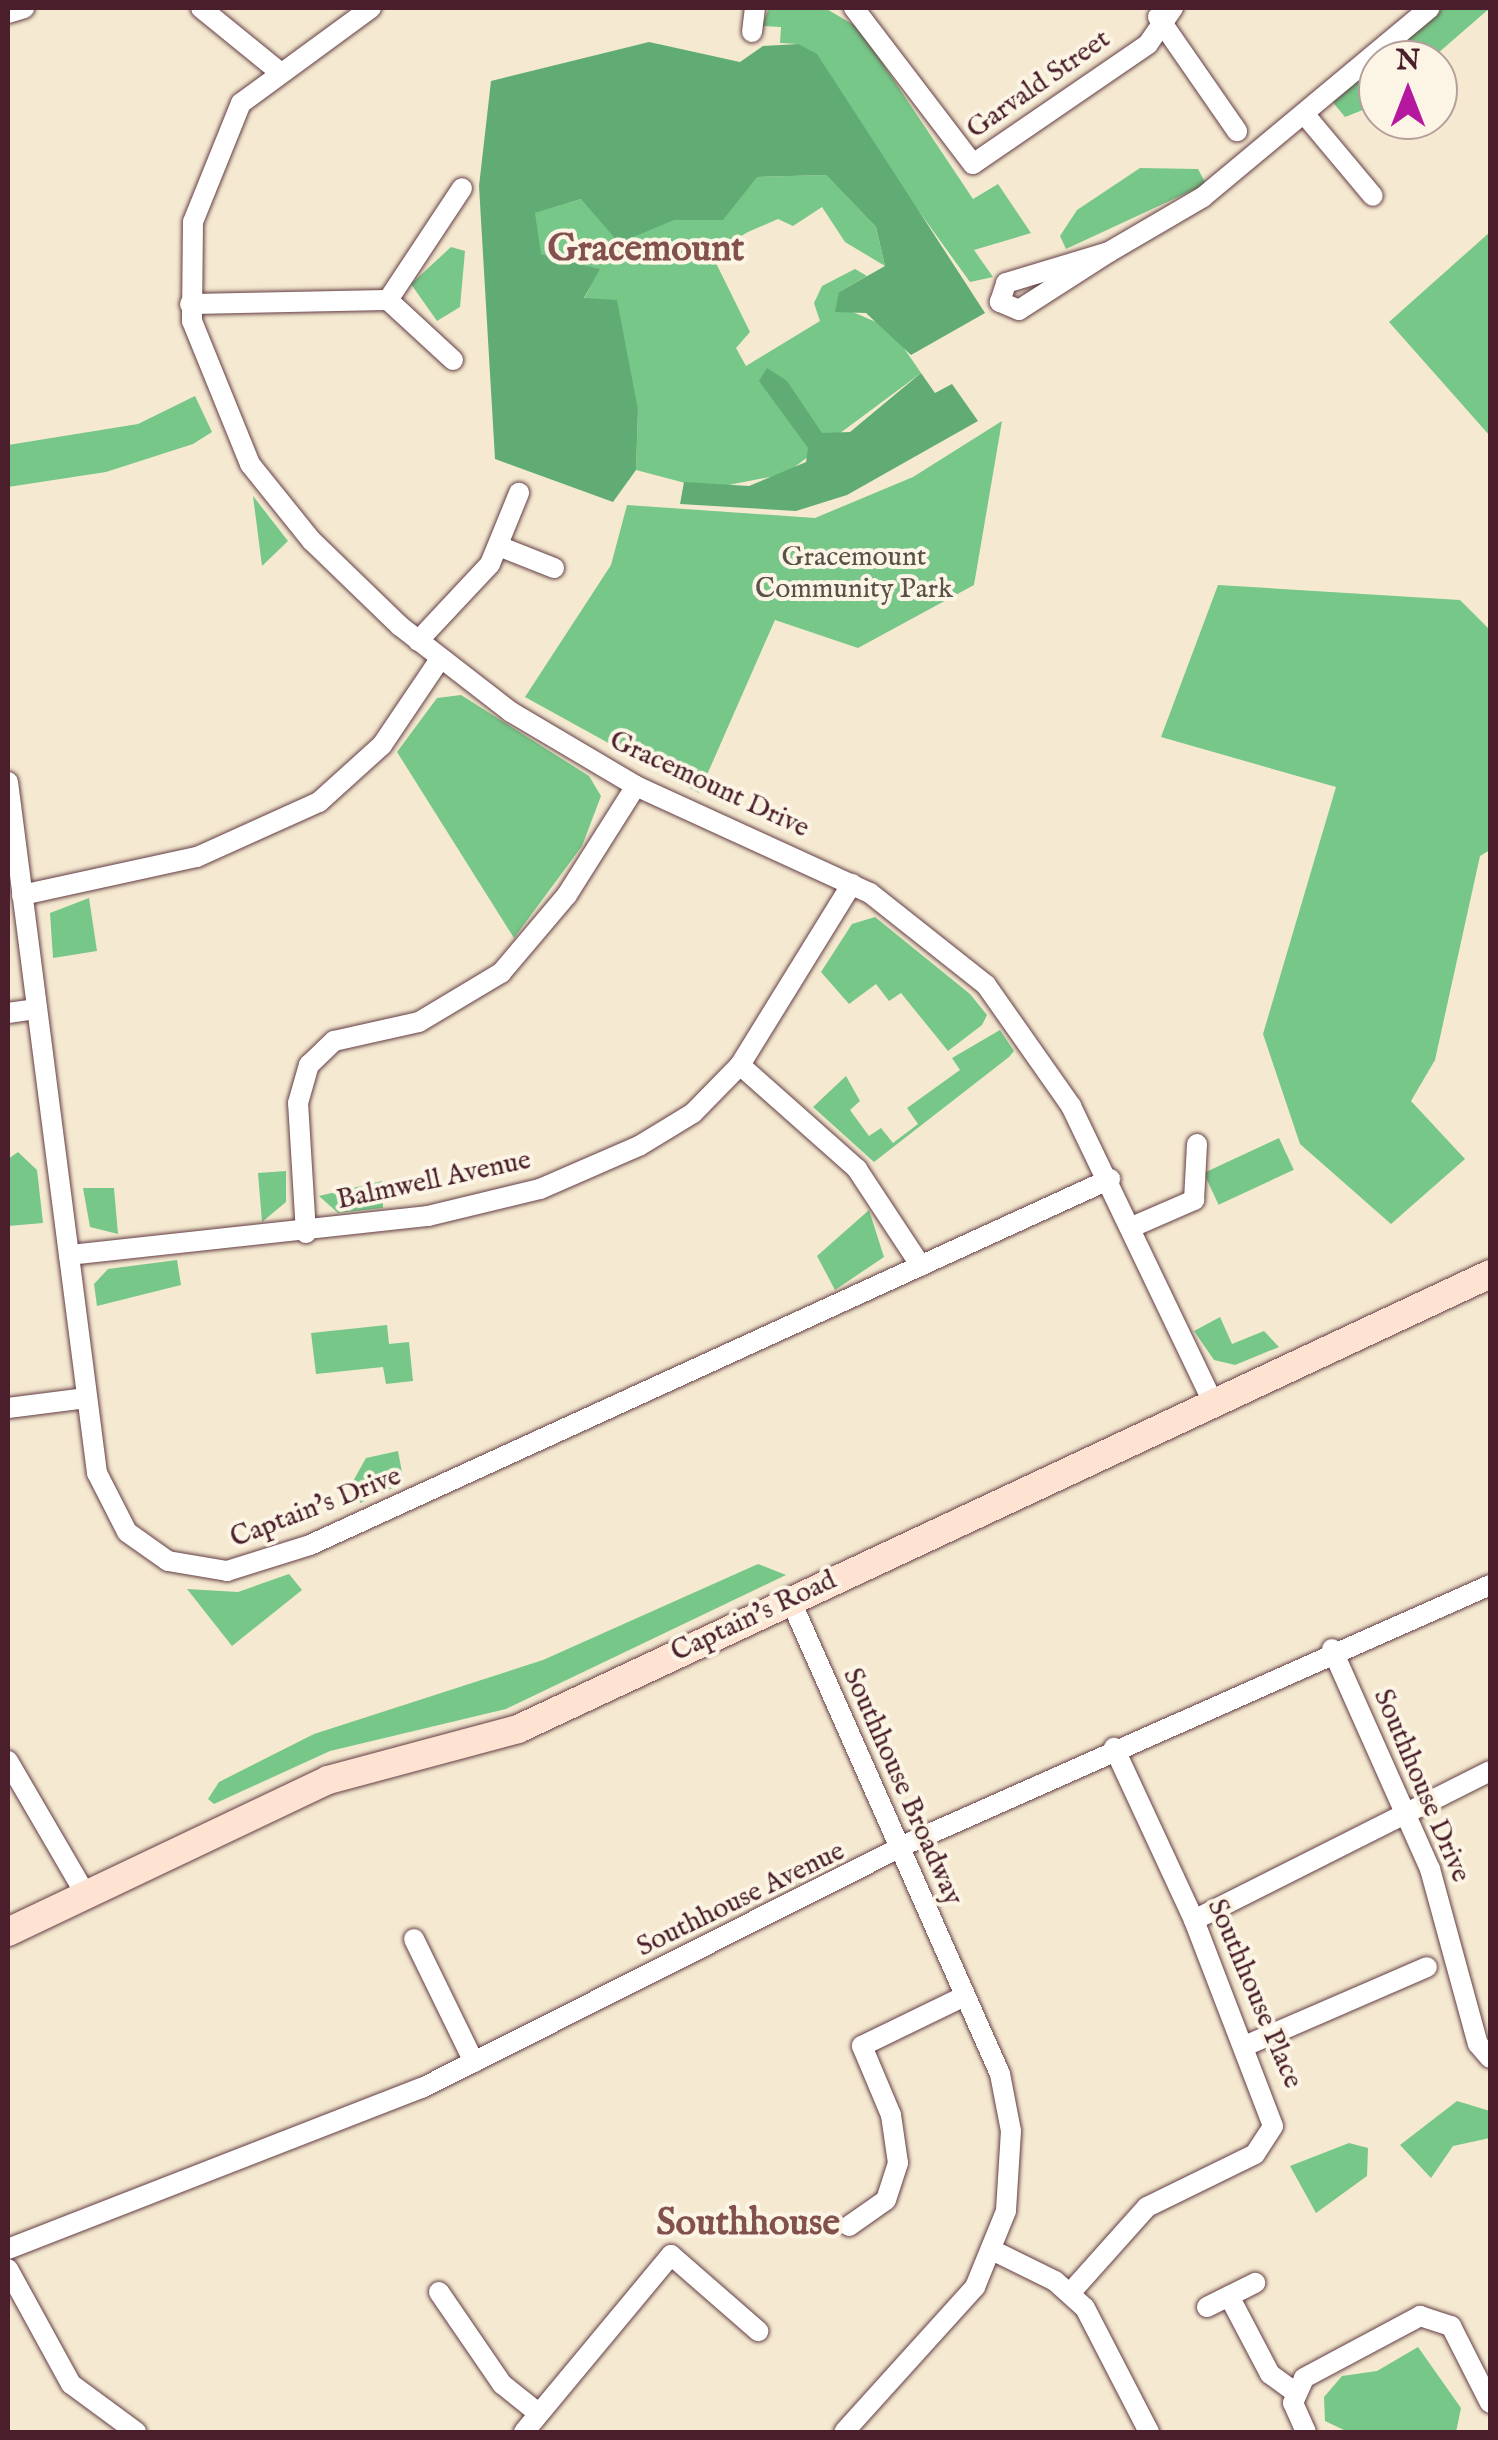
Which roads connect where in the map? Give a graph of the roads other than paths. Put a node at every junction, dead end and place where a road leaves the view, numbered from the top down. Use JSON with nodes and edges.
{"nodes":[{"id":1,"x":24,"y":8,"type":"edge"},
{"id":2,"x":201,"y":8,"type":"edge"},
{"id":3,"x":371,"y":8,"type":"edge"},
{"id":4,"x":755,"y":8,"type":"edge"},
{"id":5,"x":854,"y":8,"type":"edge"},
{"id":6,"x":1430,"y":8,"type":"edge"},
{"id":7,"x":1164,"y":11,"type":"edge"},
{"id":8,"x":8,"y":13,"type":"edge"},
{"id":9,"x":752,"y":32,"type":"dead end"},
{"id":10,"x":276,"y":69,"type":"junction"},
{"id":11,"x":1306,"y":116,"type":"junction"},
{"id":12,"x":1237,"y":131,"type":"dead end"},
{"id":13,"x":462,"y":188,"type":"dead end"},
{"id":14,"x":1373,"y":196,"type":"dead end"},
{"id":15,"x":1109,"y":252,"type":"junction"},
{"id":16,"x":388,"y":300,"type":"junction"},
{"id":17,"x":190,"y":304,"type":"junction"},
{"id":18,"x":453,"y":360,"type":"dead end"},
{"id":19,"x":519,"y":494,"type":"dead end"},
{"id":20,"x":501,"y":548,"type":"junction"},
{"id":21,"x":554,"y":568,"type":"dead end"},
{"id":22,"x":418,"y":641,"type":"junction"},
{"id":23,"x":440,"y":659,"type":"junction"},
{"id":24,"x":8,"y":782,"type":"edge"},
{"id":25,"x":636,"y":786,"type":"junction"},
{"id":26,"x":852,"y":884,"type":"junction"},
{"id":27,"x":22,"y":894,"type":"junction"},
{"id":28,"x":37,"y":1009,"type":"junction"},
{"id":29,"x":8,"y":1013,"type":"edge"},
{"id":30,"x":740,"y":1065,"type":"junction"},
{"id":31,"x":1197,"y":1144,"type":"dead end"},
{"id":32,"x":1110,"y":1179,"type":"junction"},
{"id":33,"x":1132,"y":1227,"type":"junction"},
{"id":34,"x":306,"y":1233,"type":"junction"},
{"id":35,"x":69,"y":1256,"type":"junction"},
{"id":36,"x":921,"y":1266,"type":"junction"},
{"id":37,"x":1490,"y":1274,"type":"edge"},
{"id":38,"x":86,"y":1398,"type":"junction"},
{"id":39,"x":1214,"y":1404,"type":"junction"},
{"id":40,"x":8,"y":1408,"type":"edge"},
{"id":41,"x":1490,"y":1585,"type":"edge"},
{"id":42,"x":790,"y":1600,"type":"junction"},
{"id":43,"x":1332,"y":1649,"type":"junction"},
{"id":44,"x":1114,"y":1748,"type":"junction"},
{"id":45,"x":8,"y":1761,"type":"edge"},
{"id":46,"x":1490,"y":1771,"type":"edge"},
{"id":47,"x":1403,"y":1807,"type":"junction"},
{"id":48,"x":900,"y":1850,"type":"junction"},
{"id":49,"x":86,"y":1895,"type":"junction"},
{"id":50,"x":1194,"y":1920,"type":"junction"},
{"id":51,"x":8,"y":1932,"type":"edge"},
{"id":52,"x":414,"y":1939,"type":"dead end"},
{"id":53,"x":1427,"y":1967,"type":"dead end"},
{"id":54,"x":965,"y":1996,"type":"junction"},
{"id":55,"x":1246,"y":2045,"type":"junction"},
{"id":56,"x":1490,"y":2058,"type":"edge"},
{"id":57,"x":474,"y":2062,"type":"junction"},
{"id":58,"x":849,"y":2226,"type":"dead end"},
{"id":59,"x":8,"y":2249,"type":"edge"},
{"id":60,"x":994,"y":2251,"type":"junction"},
{"id":61,"x":8,"y":2269,"type":"edge"},
{"id":62,"x":1254,"y":2284,"type":"dead end"},
{"id":63,"x":439,"y":2292,"type":"dead end"},
{"id":64,"x":1071,"y":2292,"type":"junction"},
{"id":65,"x":1229,"y":2296,"type":"junction"},
{"id":66,"x":1207,"y":2307,"type":"dead end"},
{"id":67,"x":758,"y":2332,"type":"dead end"},
{"id":68,"x":1295,"y":2392,"type":"junction"},
{"id":69,"x":1490,"y":2403,"type":"edge"},
{"id":70,"x":538,"y":2412,"type":"junction"},
{"id":71,"x":136,"y":2432,"type":"edge"},
{"id":72,"x":524,"y":2432,"type":"edge"},
{"id":73,"x":844,"y":2432,"type":"edge"},
{"id":74,"x":1149,"y":2432,"type":"edge"},
{"id":75,"x":1306,"y":2432,"type":"edge"}],
"edges":[{"from":1,"to":8,"type":"street"},
{"from":2,"to":10,"type":"street"},
{"from":3,"to":10,"type":"street","name":"Gracemount Drive"},
{"from":4,"to":9,"type":"street"},
{"from":5,"to":7,"type":"street","name":"Garvald Street"},
{"from":6,"to":11,"type":"street"},
{"from":7,"to":12,"type":"street"},
{"from":10,"to":17,"type":"street","name":"Gracemount Drive"},
{"from":11,"to":14,"type":"street"},
{"from":11,"to":15,"type":"street"},
{"from":13,"to":16,"type":"street"},
{"from":15,"to":15,"type":"street"},
{"from":16,"to":17,"type":"street"},
{"from":16,"to":18,"type":"street"},
{"from":17,"to":22,"type":"street","name":"Gracemount Drive"},
{"from":19,"to":20,"type":"street"},
{"from":20,"to":21,"type":"street"},
{"from":20,"to":22,"type":"street"},
{"from":22,"to":23,"type":"street","name":"Gracemount Drive"},
{"from":23,"to":25,"type":"street","name":"Gracemount Drive"},
{"from":23,"to":27,"type":"street"},
{"from":24,"to":27,"type":"street","name":"Captain's Drive"},
{"from":25,"to":26,"type":"street","name":"Gracemount Drive"},
{"from":25,"to":34,"type":"street"},
{"from":26,"to":30,"type":"street","name":"Balmwell Avenue"},
{"from":26,"to":32,"type":"street","name":"Gracemount Drive"},
{"from":27,"to":28,"type":"street","name":"Captain's Drive"},
{"from":28,"to":29,"type":"street"},
{"from":28,"to":35,"type":"street","name":"Captain's Drive"},
{"from":30,"to":34,"type":"street","name":"Balmwell Avenue"},
{"from":30,"to":36,"type":"street"},
{"from":31,"to":33,"type":"street"},
{"from":32,"to":33,"type":"street","name":"Gracemount Drive"},
{"from":32,"to":36,"type":"street","name":"Captain's Drive"},
{"from":33,"to":39,"type":"street","name":"Gracemount Drive"},
{"from":34,"to":35,"type":"street","name":"Balmwell Avenue"},
{"from":35,"to":38,"type":"street","name":"Captain's Drive"},
{"from":36,"to":38,"type":"street","name":"Captain's Drive"},
{"from":37,"to":39,"type":"main road","name":"Captain's Road"},
{"from":38,"to":40,"type":"street"},
{"from":39,"to":42,"type":"main road","name":"Captain's Road"},
{"from":41,"to":43,"type":"street","name":"Southhouse Avenue"},
{"from":42,"to":48,"type":"street","name":"Southhouse Broadway"},
{"from":42,"to":49,"type":"main road","name":"Captain's Road"},
{"from":43,"to":44,"type":"street","name":"Southhouse Avenue"},
{"from":43,"to":47,"type":"street","name":"Southhouse Drive"},
{"from":44,"to":48,"type":"street","name":"Southhouse Avenue"},
{"from":44,"to":50,"type":"street","name":"Southhouse Place"},
{"from":45,"to":49,"type":"street"},
{"from":46,"to":47,"type":"street"},
{"from":47,"to":50,"type":"street"},
{"from":47,"to":56,"type":"street","name":"Southhouse Drive"},
{"from":48,"to":54,"type":"street","name":"Southhouse Broadway"},
{"from":48,"to":57,"type":"street","name":"Southhouse Avenue"},
{"from":49,"to":51,"type":"main road","name":"Captain's Road"},
{"from":50,"to":55,"type":"street","name":"Southhouse Place"},
{"from":52,"to":57,"type":"street"},
{"from":53,"to":55,"type":"street"},
{"from":54,"to":58,"type":"street"},
{"from":54,"to":60,"type":"street","name":"Southhouse Broadway"},
{"from":55,"to":64,"type":"street","name":"Southhouse Place"},
{"from":57,"to":59,"type":"street","name":"Southhouse Avenue"},
{"from":60,"to":64,"type":"street"},
{"from":60,"to":73,"type":"street","name":"Southhouse Broadway"},
{"from":61,"to":71,"type":"street"},
{"from":62,"to":65,"type":"street"},
{"from":63,"to":70,"type":"street"},
{"from":64,"to":74,"type":"street"},
{"from":65,"to":66,"type":"street"},
{"from":65,"to":68,"type":"street"},
{"from":67,"to":70,"type":"street"},
{"from":68,"to":69,"type":"street"},
{"from":68,"to":75,"type":"street"},
{"from":70,"to":72,"type":"street"}]}
